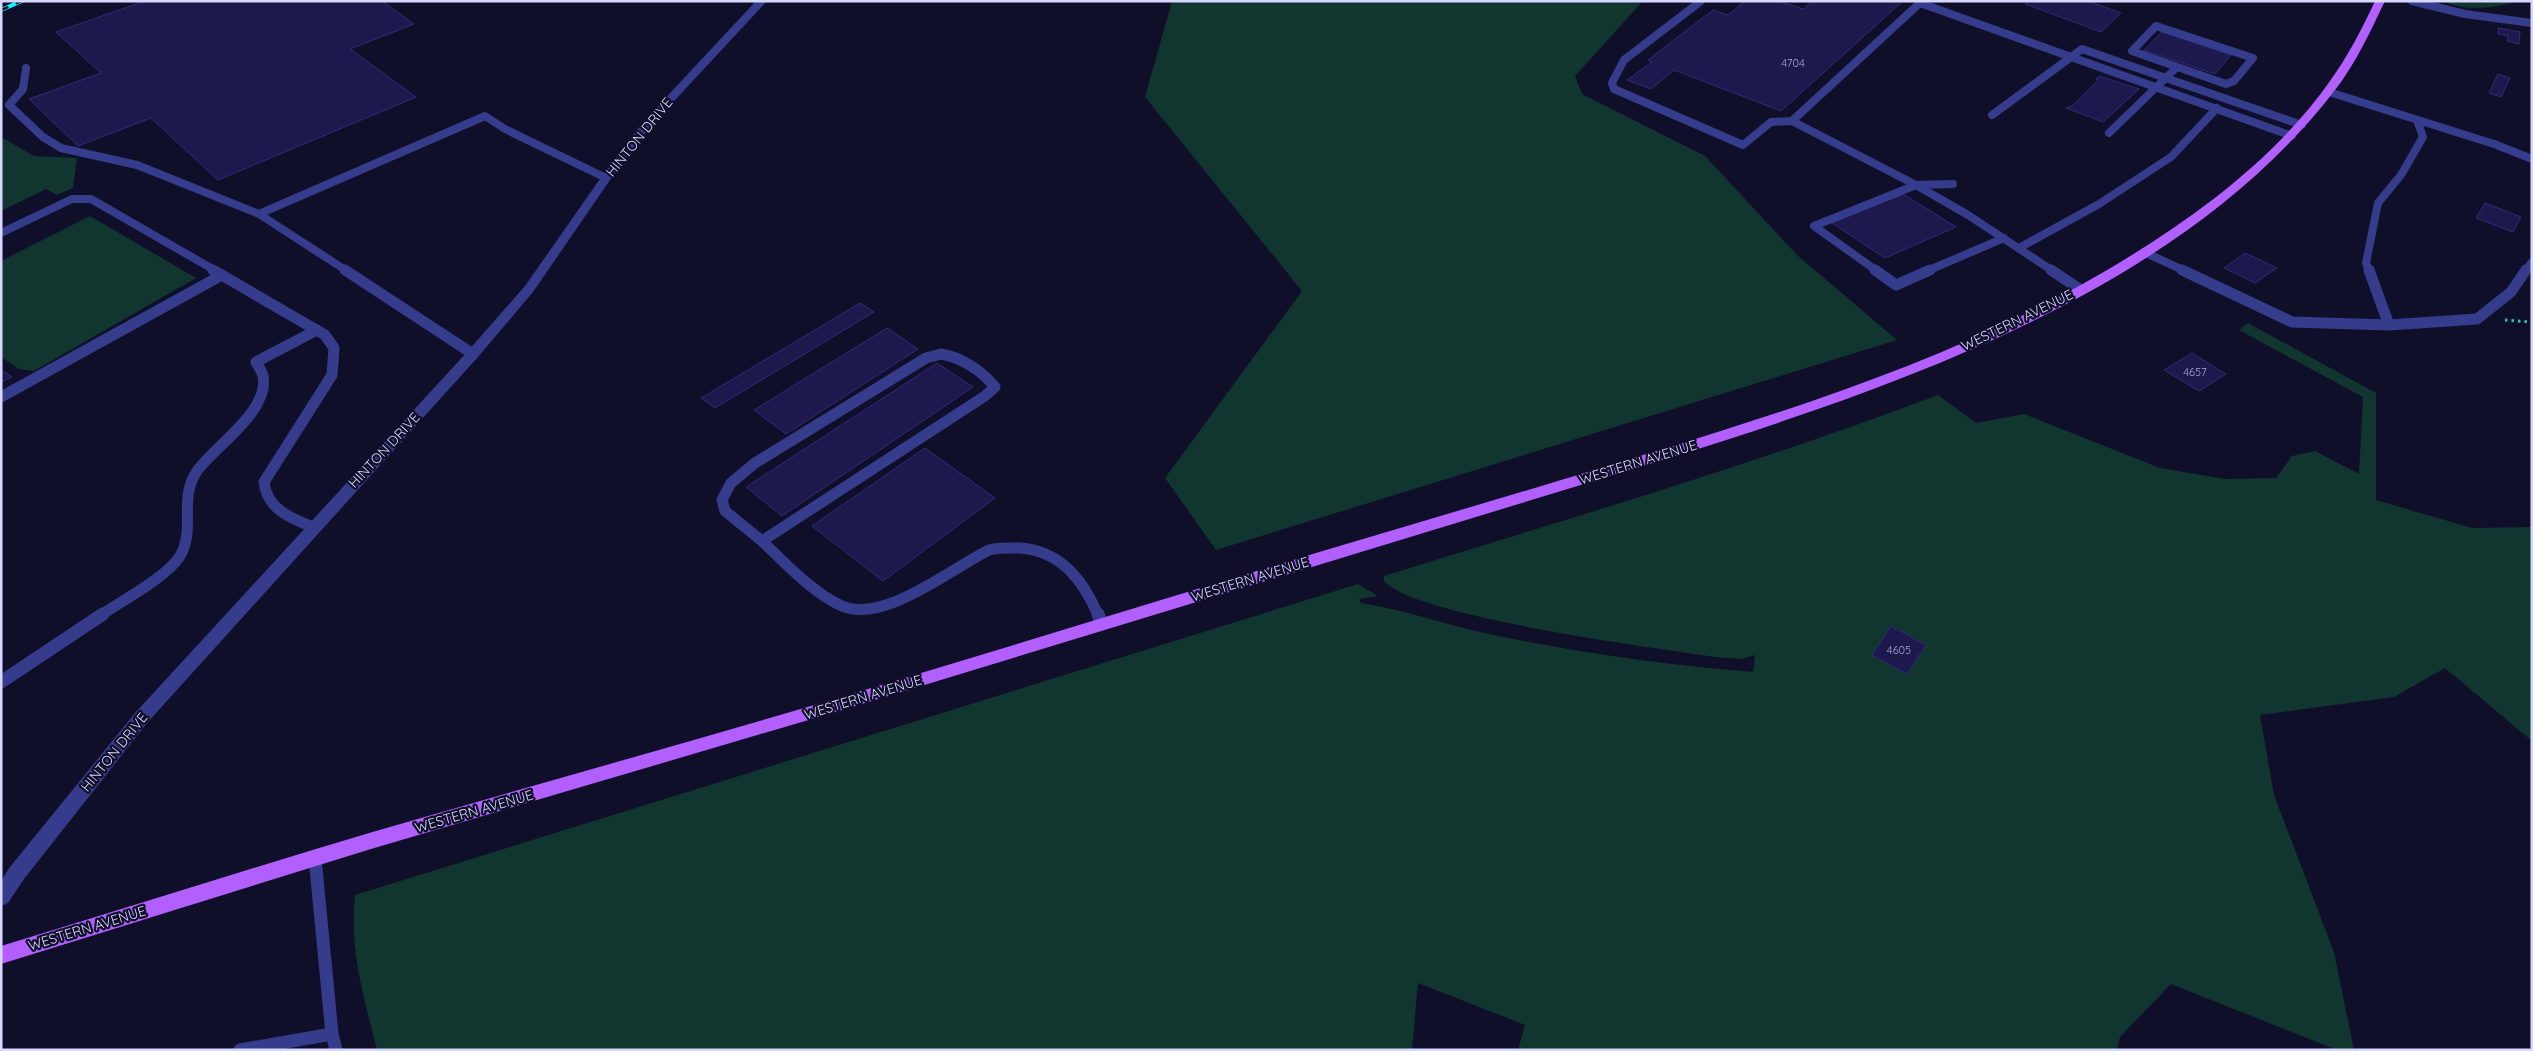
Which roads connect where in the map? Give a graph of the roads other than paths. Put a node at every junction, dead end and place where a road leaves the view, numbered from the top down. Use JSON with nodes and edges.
{"nodes":[{"id":1,"x":762,"y":1,"type":"edge"},
{"id":2,"x":1701,"y":1,"type":"edge"},
{"id":3,"x":2380,"y":1,"type":"edge"},
{"id":4,"x":2412,"y":1,"type":"edge"},
{"id":5,"x":1921,"y":2,"type":"edge"},
{"id":6,"x":2532,"y":23,"type":"edge"},
{"id":7,"x":2072,"y":57,"type":"junction"},
{"id":8,"x":26,"y":68,"type":"dead end"},
{"id":9,"x":2176,"y":68,"type":"junction"},
{"id":10,"x":2164,"y":78,"type":"junction"},
{"id":11,"x":2157,"y":86,"type":"junction"},
{"id":12,"x":2329,"y":92,"type":"junction"},
{"id":13,"x":2217,"y":108,"type":"junction"},
{"id":14,"x":1992,"y":115,"type":"dead end"},
{"id":15,"x":2417,"y":120,"type":"junction"},
{"id":16,"x":1792,"y":121,"type":"junction"},
{"id":17,"x":2297,"y":130,"type":"junction"},
{"id":18,"x":2109,"y":133,"type":"dead end"},
{"id":19,"x":2532,"y":159,"type":"edge"},
{"id":20,"x":606,"y":178,"type":"junction"},
{"id":21,"x":1953,"y":184,"type":"dead end"},
{"id":22,"x":1916,"y":185,"type":"junction"},
{"id":23,"x":259,"y":214,"type":"junction"},
{"id":24,"x":1,"y":233,"type":"edge"},
{"id":25,"x":2004,"y":238,"type":"junction"},
{"id":26,"x":2019,"y":248,"type":"junction"},
{"id":27,"x":2144,"y":252,"type":"junction"},
{"id":28,"x":2532,"y":262,"type":"edge"},
{"id":29,"x":222,"y":275,"type":"junction"},
{"id":30,"x":2080,"y":290,"type":"junction"},
{"id":31,"x":2390,"y":325,"type":"junction"},
{"id":32,"x":317,"y":330,"type":"junction"},
{"id":33,"x":473,"y":354,"type":"junction"},
{"id":34,"x":1,"y":398,"type":"edge"},
{"id":35,"x":313,"y":527,"type":"junction"},
{"id":36,"x":762,"y":541,"type":"junction"},
{"id":37,"x":1102,"y":624,"type":"junction"},
{"id":38,"x":1,"y":682,"type":"edge"},
{"id":39,"x":315,"y":858,"type":"junction"},
{"id":40,"x":1,"y":897,"type":"edge"},
{"id":41,"x":1,"y":955,"type":"edge"},
{"id":42,"x":332,"y":1034,"type":"junction"},
{"id":43,"x":240,"y":1050,"type":"edge"},
{"id":44,"x":336,"y":1050,"type":"edge"}],
"edges":[{"from":1,"to":20,"type":"street","name":"HINTON DRIVE"},
{"from":2,"to":16,"type":"lane"},
{"from":3,"to":12,"type":"main road","name":"WESTERN AVENUE"},
{"from":4,"to":6,"type":"lane"},
{"from":5,"to":7,"type":"lane"},
{"from":5,"to":16,"type":"lane"},
{"from":7,"to":10,"type":"lane"},
{"from":7,"to":11,"type":"lane"},
{"from":7,"to":14,"type":"lane"},
{"from":8,"to":23,"type":"lane"},
{"from":9,"to":9,"type":"lane"},
{"from":9,"to":10,"type":"lane"},
{"from":10,"to":11,"type":"lane"},
{"from":10,"to":17,"type":"lane"},
{"from":11,"to":13,"type":"lane"},
{"from":11,"to":18,"type":"lane"},
{"from":12,"to":15,"type":"lane"},
{"from":12,"to":17,"type":"main road","name":"WESTERN AVENUE"},
{"from":13,"to":17,"type":"lane"},
{"from":13,"to":26,"type":"lane"},
{"from":15,"to":19,"type":"lane"},
{"from":15,"to":31,"type":"lane"},
{"from":16,"to":22,"type":"lane"},
{"from":17,"to":27,"type":"main road","name":"WESTERN AVENUE"},
{"from":20,"to":23,"type":"lane"},
{"from":20,"to":33,"type":"street","name":"HINTON DRIVE"},
{"from":21,"to":22,"type":"lane"},
{"from":22,"to":25,"type":"lane"},
{"from":22,"to":25,"type":"lane"},
{"from":23,"to":33,"type":"lane"},
{"from":24,"to":29,"type":"lane"},
{"from":25,"to":26,"type":"lane"},
{"from":26,"to":30,"type":"lane"},
{"from":27,"to":30,"type":"main road","name":"WESTERN AVENUE"},
{"from":27,"to":31,"type":"lane"},
{"from":28,"to":31,"type":"lane"},
{"from":29,"to":32,"type":"lane"},
{"from":29,"to":34,"type":"lane"},
{"from":30,"to":37,"type":"main road","name":"WESTERN AVENUE"},
{"from":32,"to":35,"type":"lane"},
{"from":32,"to":38,"type":"lane"},
{"from":33,"to":35,"type":"street","name":"HINTON DRIVE"},
{"from":35,"to":40,"type":"street","name":"HINTON DRIVE"},
{"from":36,"to":36,"type":"lane"},
{"from":36,"to":37,"type":"lane"},
{"from":37,"to":39,"type":"main road","name":"WESTERN AVENUE"},
{"from":39,"to":41,"type":"main road","name":"WESTERN AVENUE"},
{"from":39,"to":42,"type":"lane"},
{"from":42,"to":43,"type":"lane"},
{"from":42,"to":44,"type":"lane"}]}
